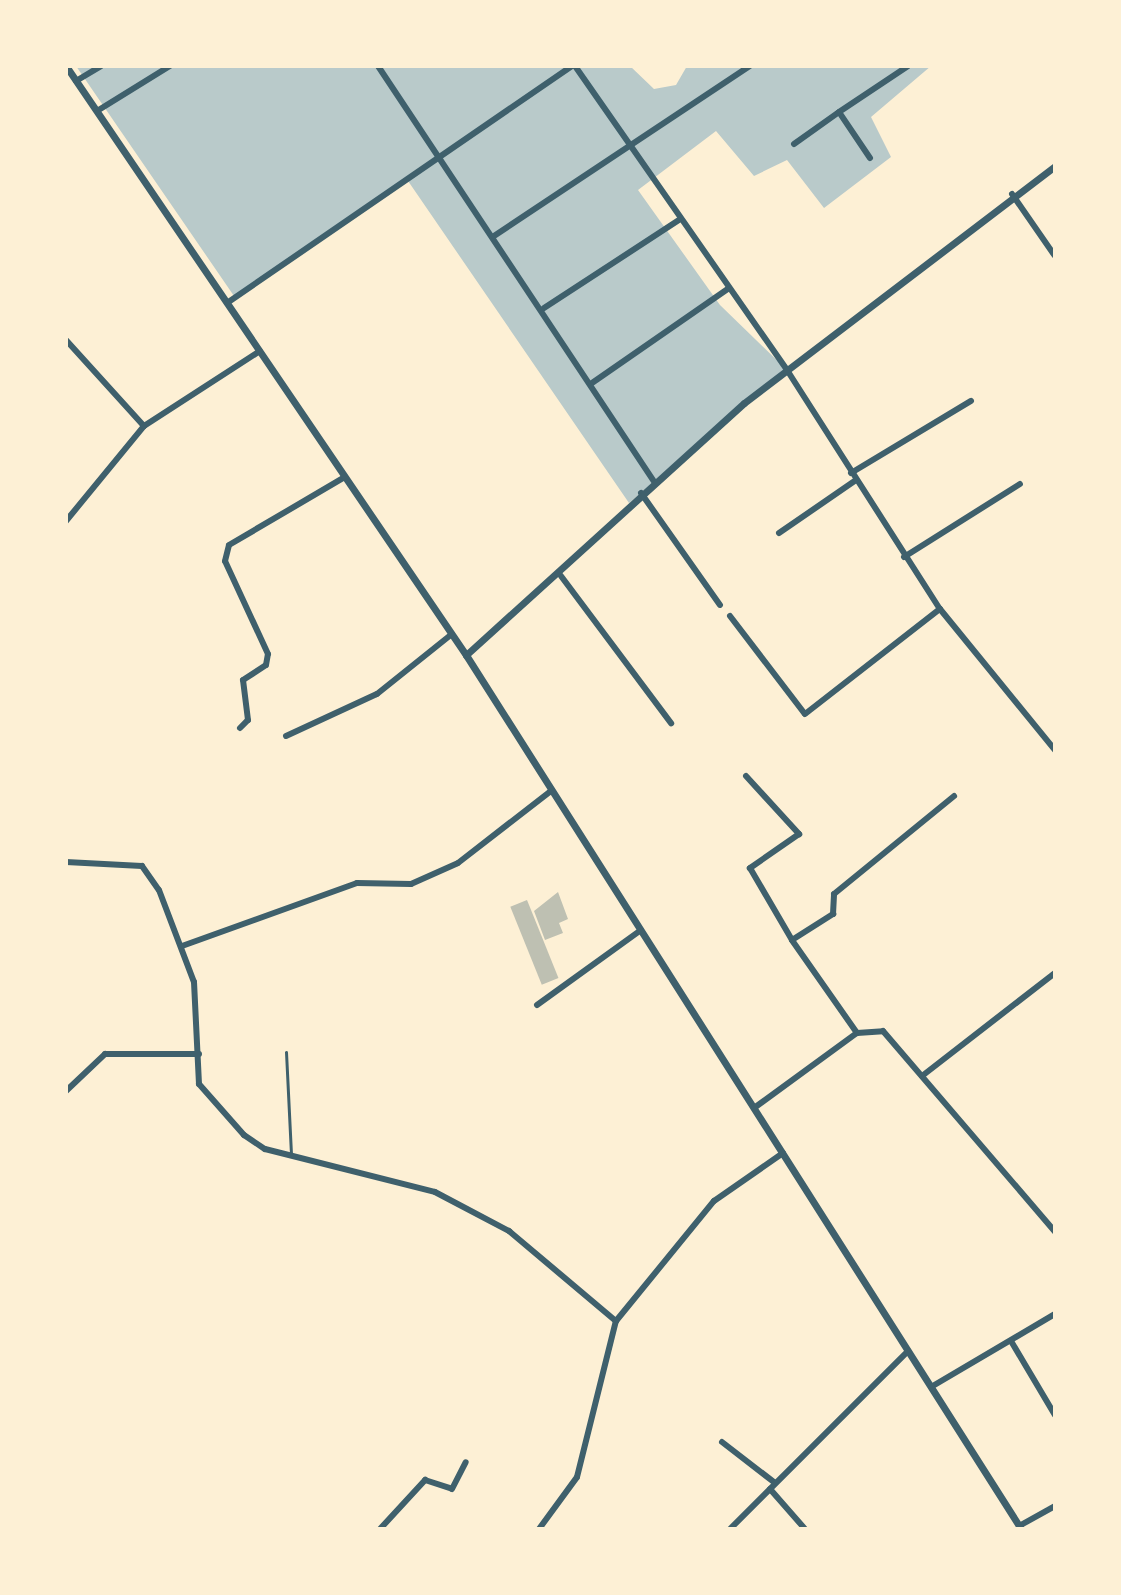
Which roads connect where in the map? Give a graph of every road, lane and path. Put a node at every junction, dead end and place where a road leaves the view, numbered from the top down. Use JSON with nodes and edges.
{"nodes":[{"id":1,"x":66,"y":66,"type":"edge"},
{"id":2,"x":101,"y":66,"type":"edge"},
{"id":3,"x":170,"y":66,"type":"edge"},
{"id":4,"x":378,"y":66,"type":"edge"},
{"id":5,"x":574,"y":66,"type":"edge"},
{"id":6,"x":750,"y":66,"type":"edge"},
{"id":7,"x":908,"y":66,"type":"edge"},
{"id":8,"x":76,"y":81,"type":"junction"},
{"id":9,"x":97,"y":111,"type":"junction"},
{"id":10,"x":839,"y":112,"type":"junction"},
{"id":11,"x":632,"y":144,"type":"junction"},
{"id":12,"x":794,"y":144,"type":"dead end"},
{"id":13,"x":870,"y":158,"type":"dead end"},
{"id":14,"x":438,"y":160,"type":"junction"},
{"id":15,"x":1055,"y":166,"type":"edge"},
{"id":16,"x":1012,"y":194,"type":"junction"},
{"id":17,"x":679,"y":220,"type":"junction"},
{"id":18,"x":494,"y":236,"type":"junction"},
{"id":19,"x":1055,"y":254,"type":"edge"},
{"id":20,"x":728,"y":289,"type":"junction"},
{"id":21,"x":227,"y":303,"type":"junction"},
{"id":22,"x":544,"y":308,"type":"junction"},
{"id":23,"x":66,"y":340,"type":"edge"},
{"id":24,"x":260,"y":351,"type":"junction"},
{"id":25,"x":787,"y":370,"type":"junction"},
{"id":26,"x":592,"y":383,"type":"junction"},
{"id":27,"x":971,"y":401,"type":"dead end"},
{"id":28,"x":144,"y":426,"type":"junction"},
{"id":29,"x":854,"y":476,"type":"junction"},
{"id":30,"x":345,"y":477,"type":"junction"},
{"id":31,"x":654,"y":481,"type":"junction"},
{"id":32,"x":1020,"y":484,"type":"dead end"},
{"id":33,"x":641,"y":493,"type":"junction"},
{"id":34,"x":66,"y":521,"type":"edge"},
{"id":35,"x":779,"y":533,"type":"dead end"},
{"id":36,"x":904,"y":557,"type":"junction"},
{"id":37,"x":561,"y":576,"type":"junction"},
{"id":38,"x":720,"y":605,"type":"dead end"},
{"id":39,"x":940,"y":609,"type":"junction"},
{"id":40,"x":730,"y":616,"type":"dead end"},
{"id":41,"x":452,"y":634,"type":"junction"},
{"id":42,"x":466,"y":655,"type":"junction"},
{"id":43,"x":671,"y":723,"type":"dead end"},
{"id":44,"x":240,"y":728,"type":"dead end"},
{"id":45,"x":286,"y":736,"type":"dead end"},
{"id":46,"x":1055,"y":750,"type":"edge"},
{"id":47,"x":746,"y":776,"type":"dead end"},
{"id":48,"x":552,"y":790,"type":"junction"},
{"id":49,"x":954,"y":796,"type":"dead end"},
{"id":50,"x":66,"y":862,"type":"edge"},
{"id":51,"x":641,"y":930,"type":"junction"},
{"id":52,"x":792,"y":940,"type":"junction"},
{"id":53,"x":182,"y":946,"type":"junction"},
{"id":54,"x":1055,"y":973,"type":"edge"},
{"id":55,"x":537,"y":1005,"type":"dead end"},
{"id":56,"x":857,"y":1033,"type":"junction"},
{"id":57,"x":286,"y":1052,"type":"dead end"},
{"id":58,"x":199,"y":1054,"type":"junction"},
{"id":59,"x":922,"y":1076,"type":"junction"},
{"id":60,"x":66,"y":1091,"type":"edge"},
{"id":61,"x":754,"y":1108,"type":"junction"},
{"id":62,"x":783,"y":1153,"type":"junction"},
{"id":63,"x":291,"y":1155,"type":"junction"},
{"id":64,"x":1055,"y":1232,"type":"edge"},
{"id":65,"x":1055,"y":1314,"type":"edge"},
{"id":66,"x":616,"y":1321,"type":"junction"},
{"id":67,"x":1011,"y":1341,"type":"junction"},
{"id":68,"x":908,"y":1351,"type":"junction"},
{"id":69,"x":931,"y":1387,"type":"junction"},
{"id":70,"x":1055,"y":1415,"type":"edge"},
{"id":71,"x":722,"y":1442,"type":"dead end"},
{"id":72,"x":466,"y":1462,"type":"dead end"},
{"id":73,"x":772,"y":1486,"type":"junction"},
{"id":74,"x":1055,"y":1506,"type":"edge"},
{"id":75,"x":1020,"y":1527,"type":"edge"},
{"id":76,"x":380,"y":1529,"type":"edge"},
{"id":77,"x":539,"y":1529,"type":"edge"},
{"id":78,"x":730,"y":1529,"type":"edge"},
{"id":79,"x":805,"y":1529,"type":"edge"}],
"edges":[{"from":1,"to":8,"type":"street"},
{"from":2,"to":8,"type":"street"},
{"from":3,"to":9,"type":"street"},
{"from":4,"to":14,"type":"street"},
{"from":5,"to":11,"type":"street"},
{"from":5,"to":14,"type":"street"},
{"from":6,"to":11,"type":"street"},
{"from":7,"to":10,"type":"street"},
{"from":8,"to":9,"type":"street"},
{"from":9,"to":21,"type":"street"},
{"from":10,"to":12,"type":"street"},
{"from":10,"to":13,"type":"street"},
{"from":11,"to":17,"type":"street"},
{"from":11,"to":18,"type":"street"},
{"from":14,"to":18,"type":"street"},
{"from":14,"to":21,"type":"street"},
{"from":15,"to":16,"type":"street"},
{"from":16,"to":19,"type":"street"},
{"from":16,"to":25,"type":"street"},
{"from":17,"to":20,"type":"street"},
{"from":17,"to":22,"type":"street"},
{"from":18,"to":22,"type":"street"},
{"from":20,"to":25,"type":"street"},
{"from":20,"to":26,"type":"street"},
{"from":21,"to":24,"type":"street"},
{"from":22,"to":26,"type":"street"},
{"from":23,"to":28,"type":"street"},
{"from":24,"to":28,"type":"street"},
{"from":24,"to":30,"type":"street"},
{"from":25,"to":29,"type":"street"},
{"from":25,"to":31,"type":"street"},
{"from":26,"to":31,"type":"street"},
{"from":27,"to":29,"type":"street"},
{"from":28,"to":34,"type":"street"},
{"from":29,"to":35,"type":"street"},
{"from":29,"to":36,"type":"street"},
{"from":30,"to":41,"type":"street"},
{"from":30,"to":44,"type":"street"},
{"from":31,"to":33,"type":"street"},
{"from":32,"to":36,"type":"street"},
{"from":33,"to":37,"type":"street"},
{"from":33,"to":38,"type":"street"},
{"from":36,"to":39,"type":"street"},
{"from":37,"to":42,"type":"street"},
{"from":37,"to":43,"type":"street"},
{"from":39,"to":40,"type":"street"},
{"from":39,"to":46,"type":"street"},
{"from":41,"to":42,"type":"street"},
{"from":41,"to":45,"type":"street"},
{"from":42,"to":48,"type":"street"},
{"from":47,"to":52,"type":"street"},
{"from":48,"to":51,"type":"street"},
{"from":48,"to":53,"type":"street"},
{"from":49,"to":52,"type":"street"},
{"from":50,"to":53,"type":"street"},
{"from":51,"to":55,"type":"street"},
{"from":51,"to":61,"type":"street"},
{"from":52,"to":56,"type":"street"},
{"from":53,"to":58,"type":"street"},
{"from":54,"to":59,"type":"street"},
{"from":56,"to":59,"type":"street"},
{"from":56,"to":61,"type":"street"},
{"from":57,"to":63,"type":"lane"},
{"from":58,"to":60,"type":"street"},
{"from":58,"to":63,"type":"street"},
{"from":59,"to":64,"type":"street"},
{"from":61,"to":62,"type":"street"},
{"from":62,"to":66,"type":"street"},
{"from":62,"to":68,"type":"street"},
{"from":63,"to":66,"type":"street"},
{"from":65,"to":67,"type":"street"},
{"from":66,"to":77,"type":"street"},
{"from":67,"to":69,"type":"street"},
{"from":67,"to":70,"type":"street"},
{"from":68,"to":69,"type":"street"},
{"from":68,"to":73,"type":"street"},
{"from":69,"to":75,"type":"street"},
{"from":71,"to":73,"type":"street"},
{"from":72,"to":76,"type":"street"},
{"from":73,"to":78,"type":"street"},
{"from":73,"to":79,"type":"street"},
{"from":74,"to":75,"type":"street"}]}
